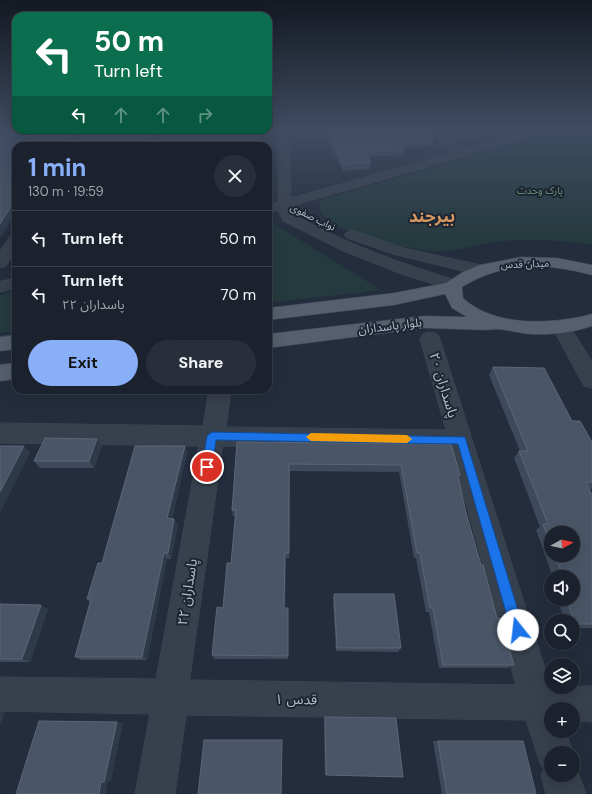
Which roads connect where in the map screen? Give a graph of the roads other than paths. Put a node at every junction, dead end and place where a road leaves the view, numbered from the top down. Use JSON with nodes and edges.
{"nodes":[{"id":1,"x":284,"y":166,"type":"edge"},
{"id":2,"x":415,"y":166,"type":"edge"},
{"id":3,"x":286,"y":204,"type":"junction"},
{"id":4,"x":272,"y":208,"type":"edge"},
{"id":5,"x":12,"y":244,"type":"edge"},
{"id":6,"x":0,"y":263,"type":"edge"},
{"id":7,"x":561,"y":263,"type":"junction"},
{"id":8,"x":592,"y":263,"type":"edge"},
{"id":9,"x":479,"y":270,"type":"junction"},
{"id":10,"x":592,"y":270,"type":"edge"},
{"id":11,"x":12,"y":284,"type":"edge"},
{"id":12,"x":453,"y":286,"type":"junction"},
{"id":13,"x":0,"y":288,"type":"edge"},
{"id":14,"x":272,"y":314,"type":"edge"},
{"id":15,"x":592,"y":320,"type":"edge"},
{"id":16,"x":512,"y":325,"type":"junction"},
{"id":17,"x":561,"y":327,"type":"junction"},
{"id":18,"x":430,"y":339,"type":"dead end"},
{"id":19,"x":272,"y":341,"type":"edge"},
{"id":20,"x":12,"y":342,"type":"edge"},
{"id":21,"x":0,"y":344,"type":"edge"},
{"id":22,"x":12,"y":372,"type":"edge"},
{"id":23,"x":0,"y":373,"type":"edge"},
{"id":24,"x":592,"y":380,"type":"edge"},
{"id":25,"x":219,"y":394,"type":"edge"},
{"id":26,"x":0,"y":433,"type":"edge"},
{"id":27,"x":212,"y":436,"type":"junction"},
{"id":28,"x":461,"y":440,"type":"junction"},
{"id":29,"x":0,"y":694,"type":"edge"},
{"id":30,"x":171,"y":697,"type":"junction"},
{"id":31,"x":539,"y":703,"type":"junction"},
{"id":32,"x":592,"y":704,"type":"edge"},
{"id":33,"x":552,"y":746,"type":"edge"},
{"id":34,"x":562,"y":782,"type":"edge"},
{"id":35,"x":155,"y":794,"type":"edge"},
{"id":36,"x":566,"y":794,"type":"edge"}],
"edges":[{"from":1,"to":3,"type":"street"},
{"from":2,"to":3,"type":"street"},
{"from":3,"to":4,"type":"street"},
{"from":3,"to":9,"type":"street","name":"نواب صفوی"},
{"from":3,"to":12,"type":"street","name":"نواب صفوی"},
{"from":5,"to":6,"type":"street"},
{"from":7,"to":8,"type":"main road"},
{"from":7,"to":9,"type":"main road","name":"میدان قدس"},
{"from":7,"to":10,"type":"main road","name":"میدان قدس"},
{"from":9,"to":12,"type":"main road","name":"میدان قدس"},
{"from":11,"to":13,"type":"street"},
{"from":12,"to":14,"type":"main road"},
{"from":12,"to":16,"type":"main road"},
{"from":15,"to":17,"type":"main road"},
{"from":16,"to":17,"type":"main road"},
{"from":16,"to":19,"type":"main road","name":"بلوار پاسداران"},
{"from":17,"to":24,"type":"street"},
{"from":18,"to":28,"type":"street","name":"پاسداران ۲۰"},
{"from":20,"to":21,"type":"main road"},
{"from":22,"to":23,"type":"main road"},
{"from":25,"to":27,"type":"street","name":"پاسداران ۲۲"},
{"from":26,"to":27,"type":"street"},
{"from":27,"to":28,"type":"street"},
{"from":27,"to":30,"type":"street","name":"پاسداران ۲۲"},
{"from":28,"to":31,"type":"street","name":"پاسداران ۲۰"},
{"from":29,"to":30,"type":"street","name":"قدس ۱"},
{"from":30,"to":31,"type":"street","name":"قدس ۱"},
{"from":30,"to":35,"type":"street","name":"پاسداران ۲۲"},
{"from":31,"to":32,"type":"street","name":"قدس ۱"},
{"from":31,"to":33,"type":"street","name":"پاسداران ۲۰"},
{"from":34,"to":36,"type":"street"}]}
